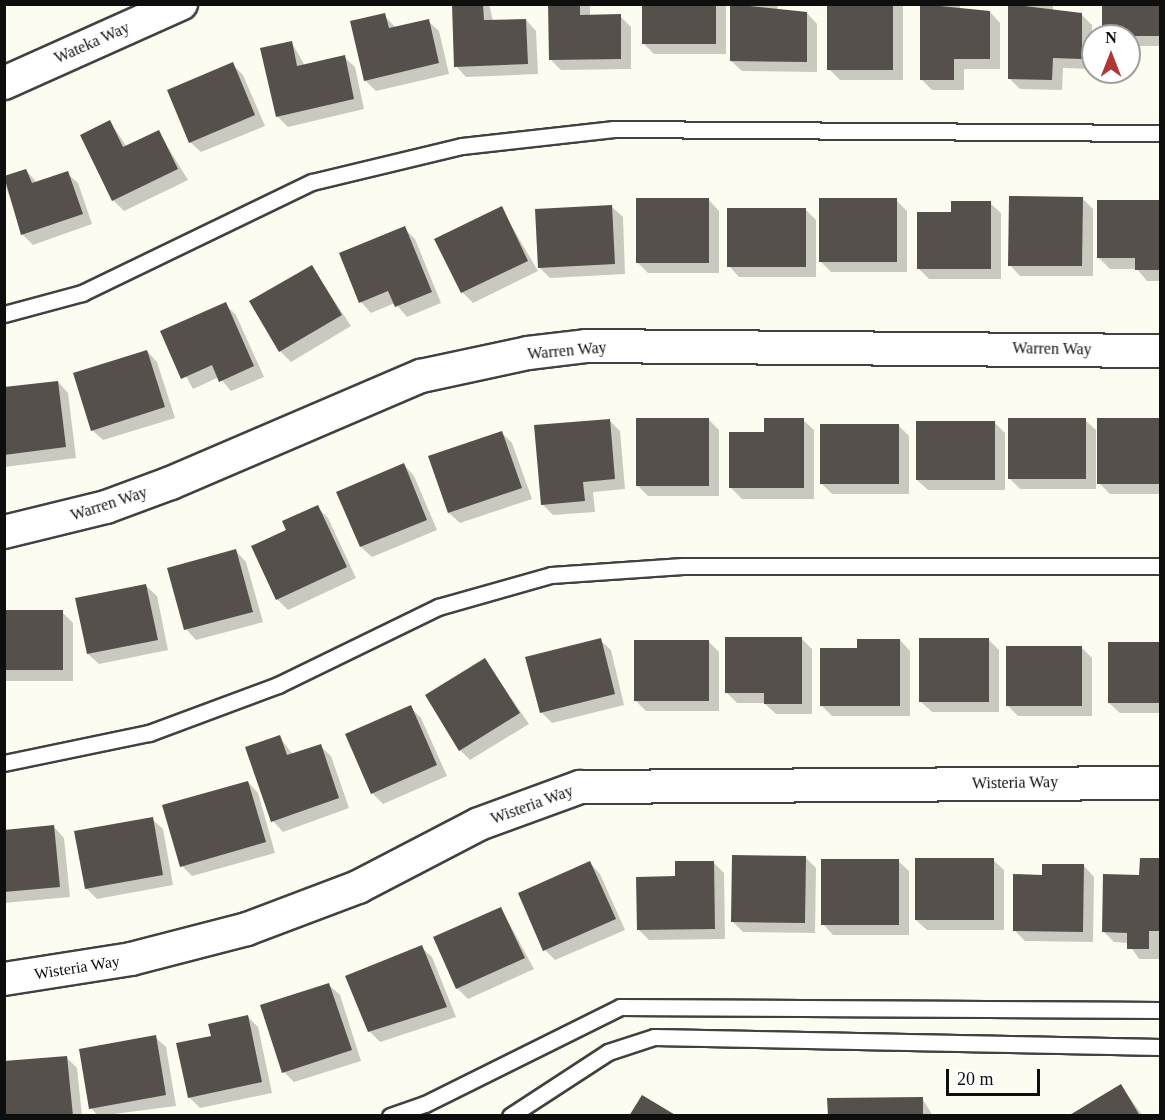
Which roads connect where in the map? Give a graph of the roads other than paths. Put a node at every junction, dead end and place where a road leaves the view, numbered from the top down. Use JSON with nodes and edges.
{"nodes":[{"id":1,"x":181,"y":4,"type":"edge"},
{"id":2,"x":4,"y":83,"type":"edge"},
{"id":3,"x":1161,"y":132,"type":"edge"},
{"id":4,"x":4,"y":314,"type":"edge"},
{"id":5,"x":1161,"y":351,"type":"edge"},
{"id":6,"x":4,"y":532,"type":"edge"},
{"id":7,"x":1161,"y":566,"type":"edge"},
{"id":8,"x":4,"y":763,"type":"edge"},
{"id":9,"x":1161,"y":783,"type":"edge"},
{"id":10,"x":4,"y":979,"type":"edge"},
{"id":11,"x":1161,"y":1010,"type":"edge"},
{"id":12,"x":1161,"y":1047,"type":"edge"},
{"id":13,"x":390,"y":1116,"type":"edge"},
{"id":14,"x":510,"y":1116,"type":"edge"}],
"edges":[{"from":1,"to":2,"type":"street","name":"Wateka Way"},
{"from":3,"to":4,"type":"lane"},
{"from":5,"to":6,"type":"street","name":"Warren Way"},
{"from":7,"to":8,"type":"lane"},
{"from":9,"to":10,"type":"street","name":"Wisteria Way"},
{"from":11,"to":13,"type":"lane"},
{"from":12,"to":14,"type":"lane"}]}
